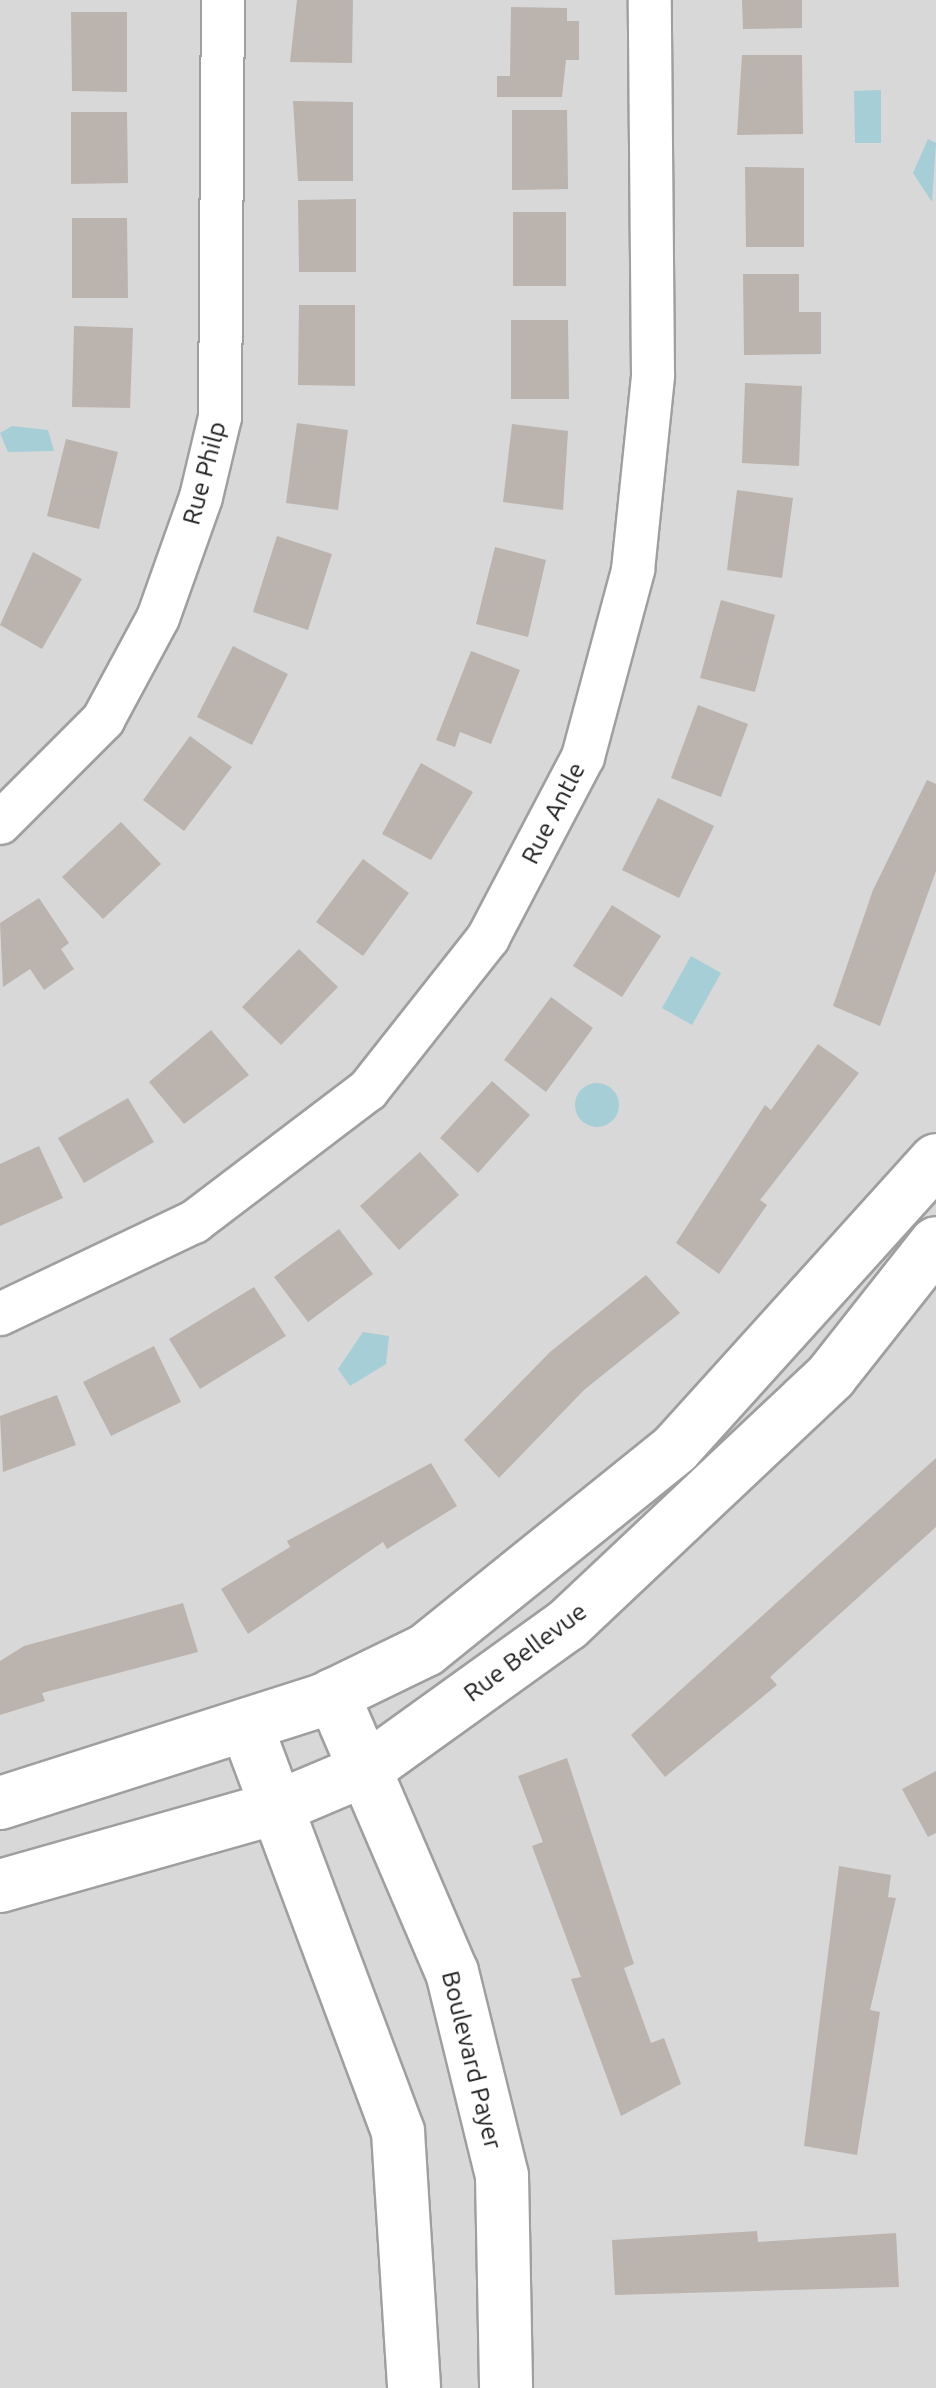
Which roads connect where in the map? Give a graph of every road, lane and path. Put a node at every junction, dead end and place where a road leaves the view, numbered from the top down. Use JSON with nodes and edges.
{"nodes":[{"id":1,"x":223,"y":0,"type":"edge"},
{"id":2,"x":650,"y":0,"type":"edge"},
{"id":3,"x":0,"y":823,"type":"edge"},
{"id":4,"x":931,"y":1159,"type":"edge"},
{"id":5,"x":936,"y":1244,"type":"edge"},
{"id":6,"x":0,"y":1314,"type":"edge"},
{"id":7,"x":333,"y":1695,"type":"junction"},
{"id":8,"x":246,"y":1725,"type":"junction"},
{"id":9,"x":366,"y":1770,"type":"junction"},
{"id":10,"x":0,"y":1802,"type":"edge"},
{"id":11,"x":275,"y":1808,"type":"junction"},
{"id":12,"x":0,"y":1886,"type":"edge"},
{"id":13,"x":414,"y":2388,"type":"edge"},
{"id":14,"x":506,"y":2388,"type":"edge"}],
"edges":[{"from":1,"to":3,"type":"street","name":"Rue Philp"},
{"from":2,"to":6,"type":"street","name":"Rue Antle"},
{"from":4,"to":7,"type":"street"},
{"from":5,"to":9,"type":"street","name":"Rue Bellevue"},
{"from":7,"to":8,"type":"street"},
{"from":7,"to":9,"type":"street","name":"Boulevard Payer"},
{"from":8,"to":10,"type":"street"},
{"from":8,"to":11,"type":"street"},
{"from":9,"to":11,"type":"street","name":"Rue Bellevue"},
{"from":9,"to":14,"type":"street","name":"Boulevard Payer"},
{"from":11,"to":12,"type":"street","name":"Rue Bellevue"},
{"from":11,"to":13,"type":"street"}]}
